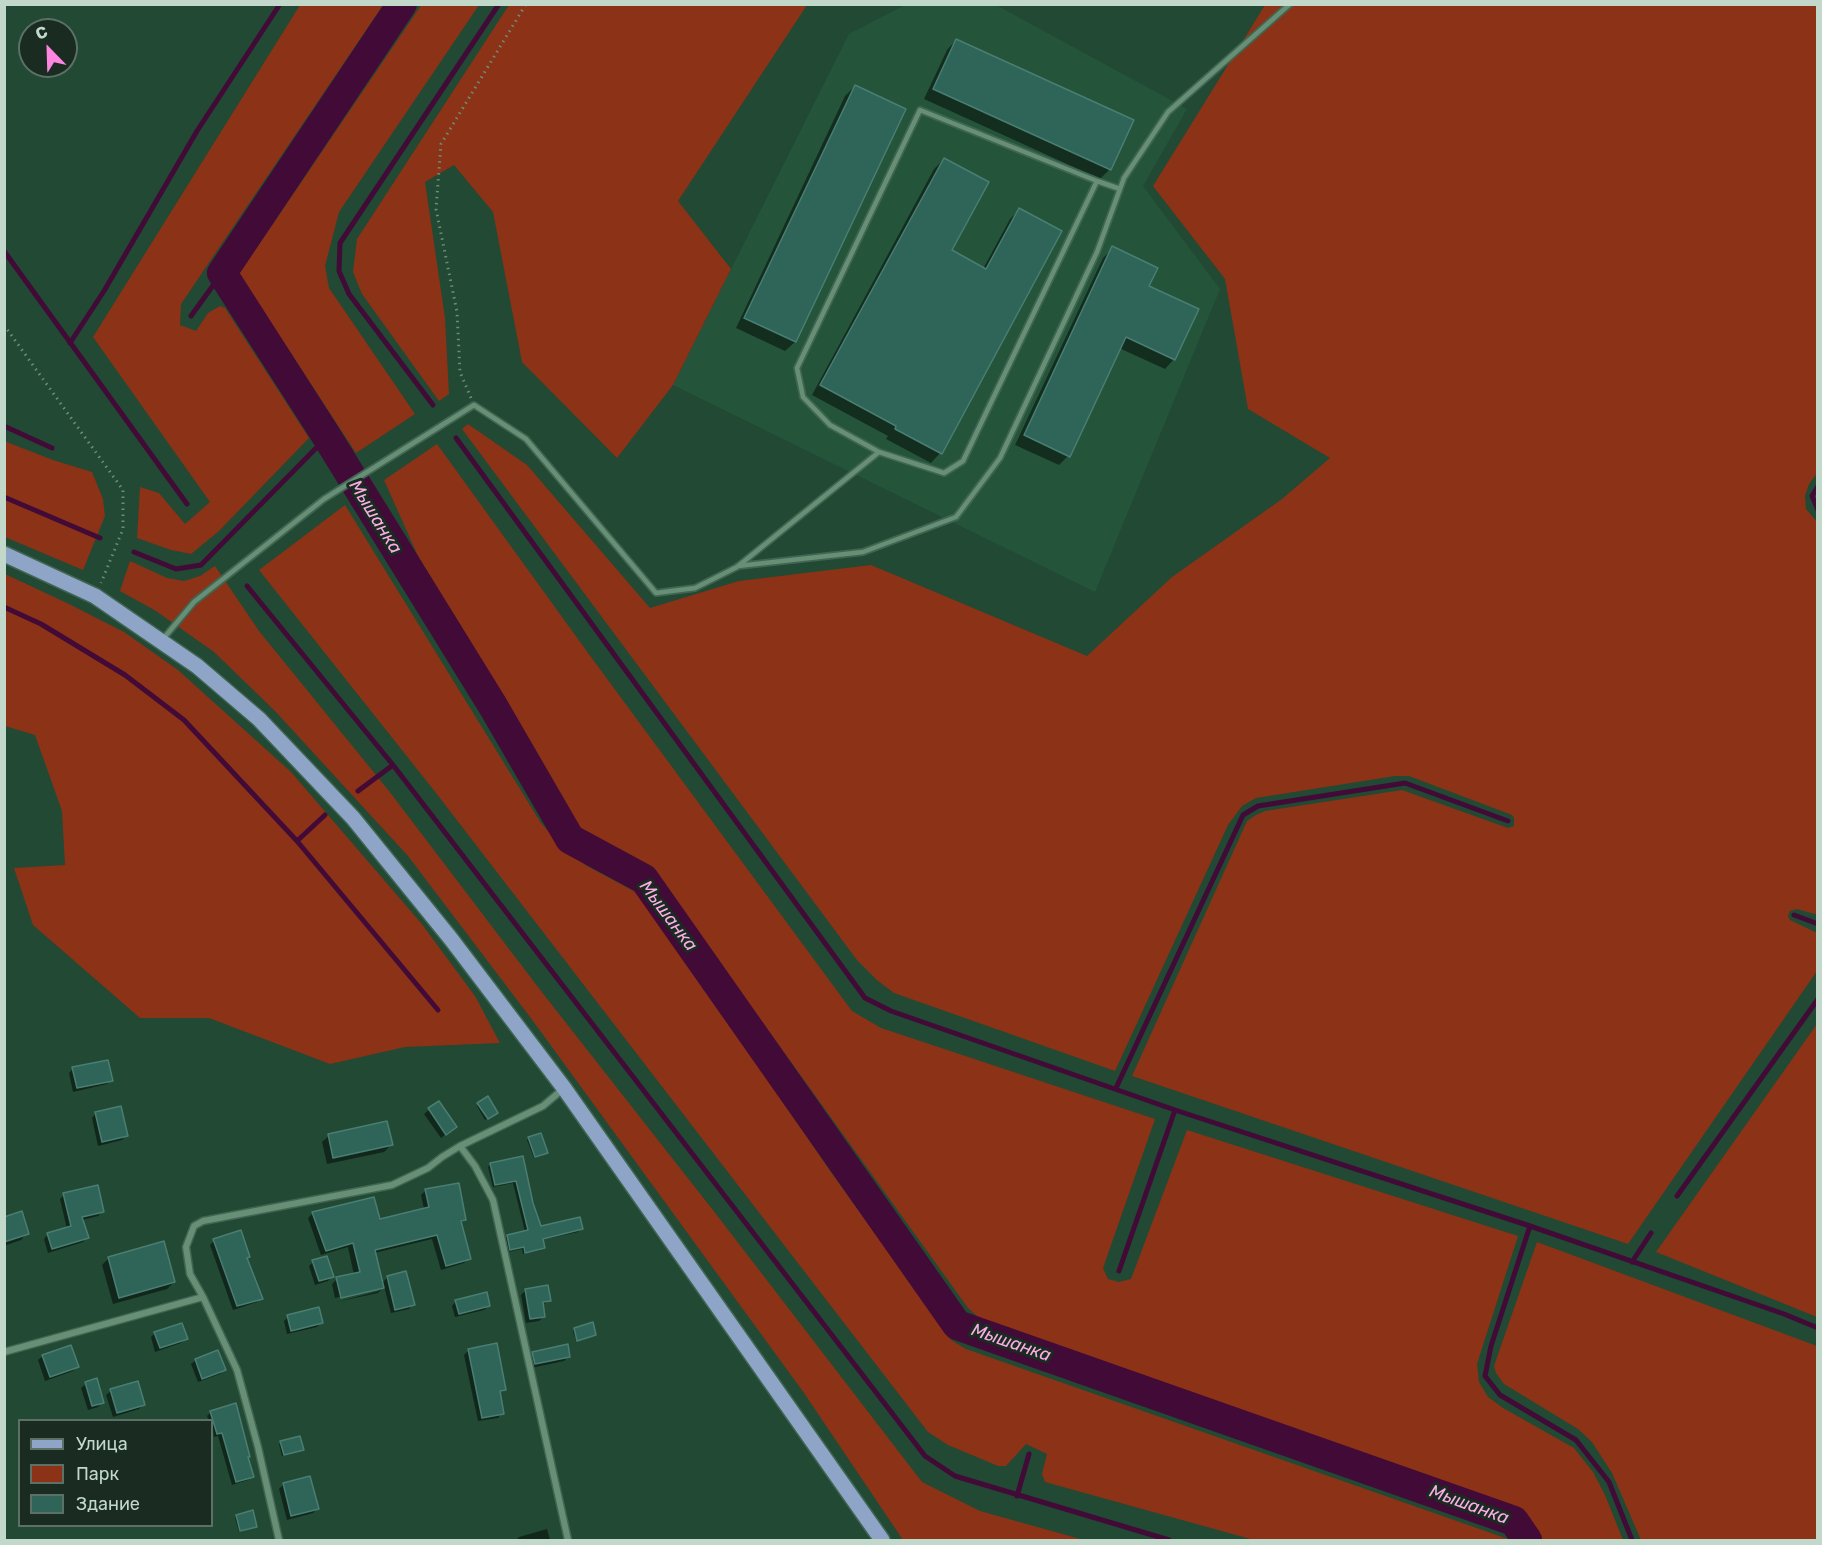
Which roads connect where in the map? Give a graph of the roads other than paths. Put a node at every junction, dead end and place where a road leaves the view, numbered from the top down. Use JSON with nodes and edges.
{"nodes":[{"id":1,"x":1290,"y":4,"type":"edge"},
{"id":2,"x":1097,"y":181,"type":"junction"},
{"id":3,"x":1120,"y":189,"type":"junction"},
{"id":4,"x":879,"y":452,"type":"junction"},
{"id":5,"x":4,"y":554,"type":"edge"},
{"id":6,"x":737,"y":567,"type":"junction"},
{"id":7,"x":162,"y":641,"type":"junction"},
{"id":8,"x":564,"y":1088,"type":"junction"},
{"id":9,"x":460,"y":1146,"type":"junction"},
{"id":10,"x":203,"y":1297,"type":"junction"},
{"id":11,"x":4,"y":1352,"type":"edge"},
{"id":12,"x":279,"y":1540,"type":"edge"},
{"id":13,"x":568,"y":1540,"type":"edge"},
{"id":14,"x":882,"y":1540,"type":"edge"}],
"edges":[{"from":1,"to":3,"type":"lane"},
{"from":2,"to":3,"type":"lane"},
{"from":2,"to":4,"type":"lane"},
{"from":2,"to":4,"type":"lane"},
{"from":3,"to":6,"type":"lane"},
{"from":4,"to":6,"type":"lane"},
{"from":5,"to":7,"type":"main road"},
{"from":6,"to":7,"type":"lane"},
{"from":7,"to":8,"type":"main road"},
{"from":8,"to":9,"type":"street"},
{"from":8,"to":14,"type":"main road"},
{"from":9,"to":10,"type":"street"},
{"from":9,"to":13,"type":"street"},
{"from":10,"to":11,"type":"street"},
{"from":10,"to":12,"type":"street"}]}
